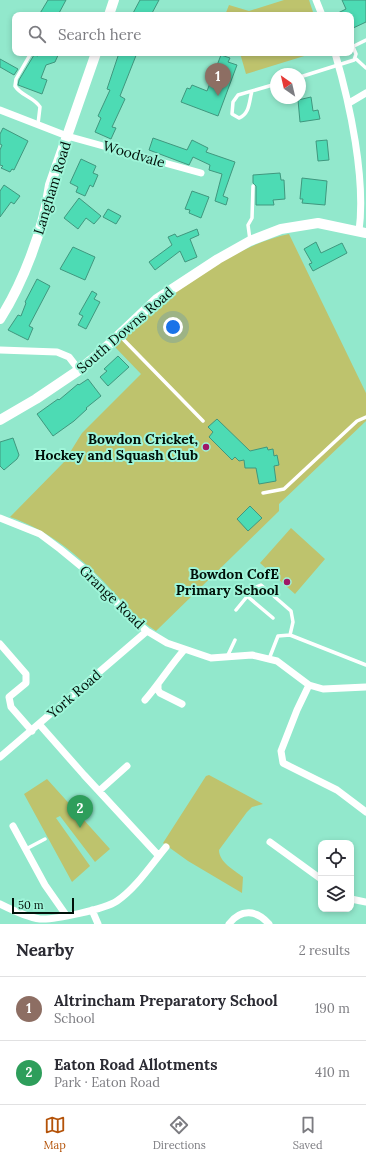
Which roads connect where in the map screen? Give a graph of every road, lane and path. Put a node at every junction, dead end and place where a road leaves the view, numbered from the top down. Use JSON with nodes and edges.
{"nodes":[{"id":1,"x":114,"y":0,"type":"edge"},
{"id":2,"x":316,"y":0,"type":"edge"},
{"id":3,"x":110,"y":12,"type":"edge"},
{"id":4,"x":321,"y":12,"type":"edge"},
{"id":5,"x":366,"y":40,"type":"edge"},
{"id":6,"x":354,"y":46,"type":"joint"},
{"id":7,"x":30,"y":56,"type":"edge"},
{"id":8,"x":95,"y":56,"type":"edge"},
{"id":9,"x":336,"y":56,"type":"edge"},
{"id":10,"x":355,"y":58,"type":"junction"},
{"id":11,"x":339,"y":66,"type":"junction"},
{"id":12,"x":366,"y":68,"type":"edge"},
{"id":13,"x":306,"y":75,"type":"edge"},
{"id":14,"x":270,"y":86,"type":"edge"},
{"id":15,"x":252,"y":91,"type":"junction"},
{"id":16,"x":366,"y":93,"type":"edge"},
{"id":17,"x":349,"y":103,"type":"junction"},
{"id":18,"x":0,"y":110,"type":"edge"},
{"id":19,"x":38,"y":124,"type":"junction"},
{"id":20,"x":67,"y":136,"type":"junction"},
{"id":21,"x":201,"y":173,"type":"dead end"},
{"id":22,"x":253,"y":186,"type":"dead end"},
{"id":23,"x":363,"y":232,"type":"edge"},
{"id":24,"x":250,"y":241,"type":"junction"},
{"id":25,"x":0,"y":319,"type":"edge"},
{"id":26,"x":118,"y":334,"type":"junction"},
{"id":27,"x":0,"y":350,"type":"edge"},
{"id":28,"x":79,"y":370,"type":"junction"},
{"id":29,"x":366,"y":417,"type":"edge"},
{"id":30,"x":0,"y":420,"type":"edge"},
{"id":31,"x":203,"y":421,"type":"dead end"},
{"id":32,"x":263,"y":493,"type":"dead end"},
{"id":33,"x":0,"y":518,"type":"edge"},
{"id":34,"x":247,"y":596,"type":"junction"},
{"id":35,"x":236,"y":610,"type":"dead end"},
{"id":36,"x":273,"y":618,"type":"dead end"},
{"id":37,"x":147,"y":631,"type":"junction"},
{"id":38,"x":290,"y":635,"type":"junction"},
{"id":39,"x":235,"y":640,"type":"dead end"},
{"id":40,"x":0,"y":644,"type":"edge"},
{"id":41,"x":184,"y":650,"type":"junction"},
{"id":42,"x":227,"y":657,"type":"junction"},
{"id":43,"x":269,"y":659,"type":"junction"},
{"id":44,"x":366,"y":665,"type":"edge"},
{"id":45,"x":158,"y":684,"type":"junction"},
{"id":46,"x":309,"y":685,"type":"junction"},
{"id":47,"x":366,"y":687,"type":"edge"},
{"id":48,"x":145,"y":700,"type":"dead end"},
{"id":49,"x":182,"y":704,"type":"dead end"},
{"id":50,"x":39,"y":724,"type":"junction"},
{"id":51,"x":32,"y":731,"type":"junction"},
{"id":52,"x":0,"y":757,"type":"edge"},
{"id":53,"x":127,"y":766,"type":"dead end"},
{"id":54,"x":99,"y":792,"type":"junction"},
{"id":55,"x":366,"y":812,"type":"edge"},
{"id":56,"x":13,"y":826,"type":"dead end"},
{"id":57,"x":45,"y":839,"type":"dead end"},
{"id":58,"x":270,"y":842,"type":"dead end"},
{"id":59,"x":166,"y":847,"type":"dead end"},
{"id":60,"x":26,"y":849,"type":"junction"},
{"id":61,"x":158,"y":855,"type":"junction"},
{"id":62,"x":318,"y":877,"type":"edge"},
{"id":63,"x":354,"y":900,"type":"edge"},
{"id":64,"x":366,"y":902,"type":"edge"},
{"id":65,"x":0,"y":904,"type":"edge"},
{"id":66,"x":92,"y":910,"type":"junction"},
{"id":67,"x":66,"y":915,"type":"junction"},
{"id":68,"x":98,"y":924,"type":"edge"},
{"id":69,"x":229,"y":924,"type":"edge"},
{"id":70,"x":269,"y":924,"type":"edge"}],
"edges":[{"from":1,"to":3,"type":"main road"},
{"from":2,"to":4,"type":"street"},
{"from":5,"to":6,"type":"lane"},
{"from":6,"to":10,"type":"lane"},
{"from":7,"to":19,"type":"lane"},
{"from":8,"to":20,"type":"main road","name":"Langham Road"},
{"from":9,"to":11,"type":"street"},
{"from":10,"to":11,"type":"lane"},
{"from":10,"to":12,"type":"lane"},
{"from":11,"to":13,"type":"lane"},
{"from":11,"to":17,"type":"street"},
{"from":14,"to":15,"type":"lane"},
{"from":15,"to":15,"type":"lane"},
{"from":16,"to":17,"type":"street"},
{"from":17,"to":23,"type":"street"},
{"from":18,"to":19,"type":"street","name":"Woodvale"},
{"from":19,"to":20,"type":"street","name":"Woodvale"},
{"from":20,"to":21,"type":"street","name":"Woodvale"},
{"from":20,"to":25,"type":"main road","name":"Langham Road"},
{"from":22,"to":24,"type":"lane"},
{"from":23,"to":24,"type":"main road","name":"South Downs Road"},
{"from":24,"to":26,"type":"main road","name":"South Downs Road"},
{"from":26,"to":28,"type":"main road","name":"South Downs Road"},
{"from":26,"to":31,"type":"lane"},
{"from":27,"to":28,"type":"street"},
{"from":28,"to":30,"type":"main road","name":"South Downs Road"},
{"from":29,"to":32,"type":"lane"},
{"from":33,"to":37,"type":"street","name":"Grange Road"},
{"from":34,"to":35,"type":"lane"},
{"from":34,"to":36,"type":"lane"},
{"from":34,"to":38,"type":"lane"},
{"from":37,"to":41,"type":"street","name":"Grange Road"},
{"from":37,"to":50,"type":"street","name":"York Road"},
{"from":38,"to":43,"type":"lane"},
{"from":38,"to":44,"type":"lane"},
{"from":39,"to":42,"type":"lane"},
{"from":40,"to":51,"type":"street"},
{"from":41,"to":42,"type":"street","name":"Grange Road"},
{"from":41,"to":45,"type":"street"},
{"from":42,"to":43,"type":"street","name":"Grange Road"},
{"from":43,"to":46,"type":"street","name":"Grange Road"},
{"from":45,"to":48,"type":"street"},
{"from":45,"to":49,"type":"street"},
{"from":46,"to":47,"type":"street","name":"Grange Road"},
{"from":46,"to":55,"type":"street"},
{"from":50,"to":51,"type":"street","name":"York Road"},
{"from":50,"to":54,"type":"street"},
{"from":51,"to":52,"type":"street","name":"York Road"},
{"from":53,"to":54,"type":"street"},
{"from":54,"to":61,"type":"street"},
{"from":56,"to":60,"type":"street"},
{"from":57,"to":60,"type":"lane"},
{"from":58,"to":62,"type":"street"},
{"from":59,"to":61,"type":"street"},
{"from":60,"to":67,"type":"street"},
{"from":61,"to":66,"type":"street"},
{"from":63,"to":64,"type":"street"},
{"from":65,"to":67,"type":"street"},
{"from":66,"to":67,"type":"street"},
{"from":66,"to":68,"type":"street"},
{"from":69,"to":70,"type":"street"}]}
